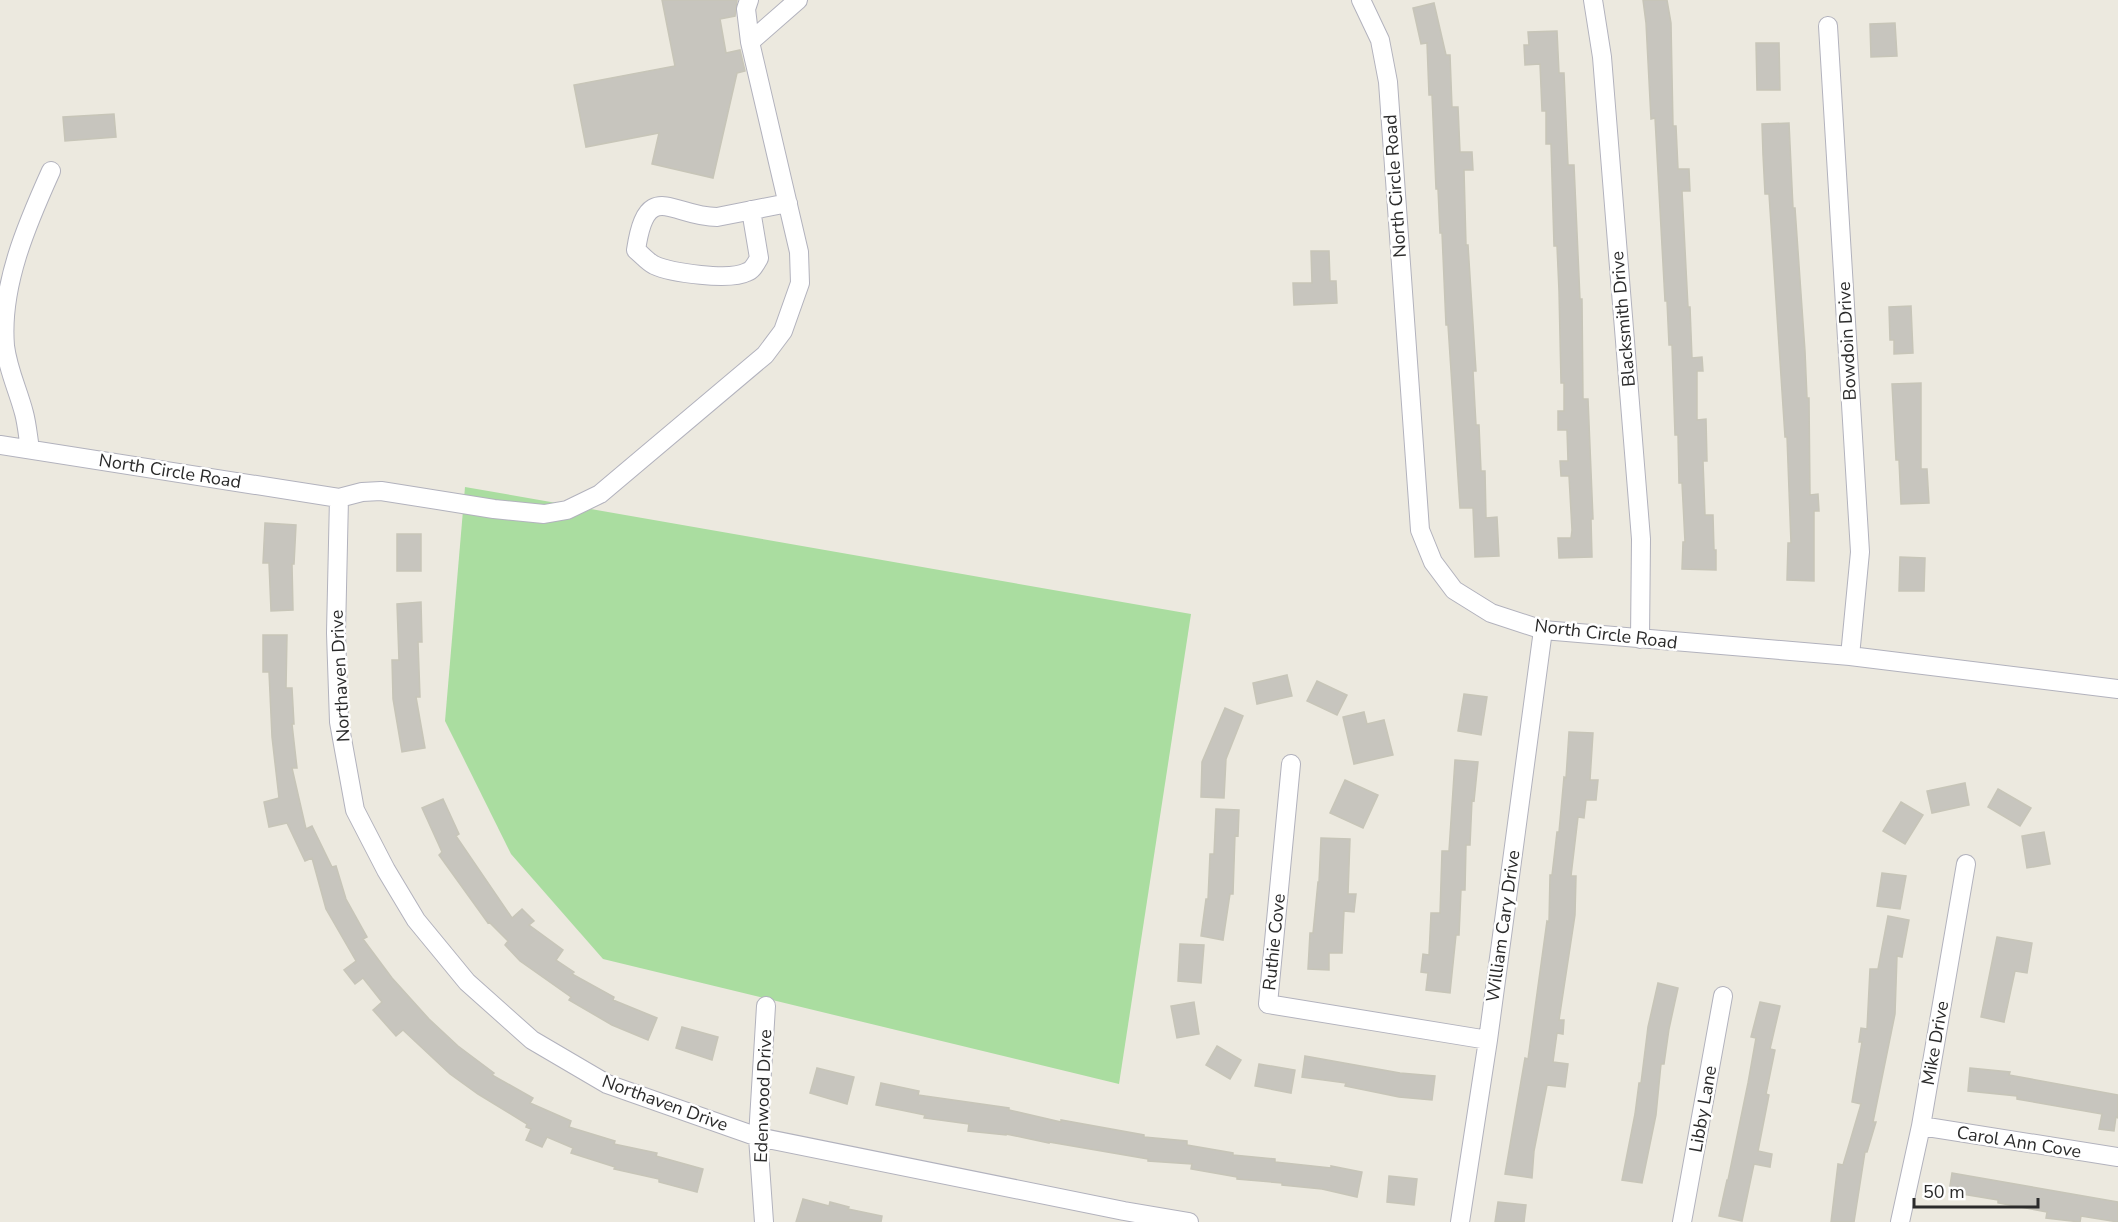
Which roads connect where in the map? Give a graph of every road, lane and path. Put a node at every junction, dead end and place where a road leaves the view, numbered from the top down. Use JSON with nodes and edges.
{"nodes":[{"id":1,"x":749,"y":0,"type":"edge"},
{"id":2,"x":798,"y":0,"type":"edge"},
{"id":3,"x":1361,"y":0,"type":"edge"},
{"id":4,"x":1593,"y":0,"type":"edge"},
{"id":5,"x":1828,"y":26,"type":"dead end"},
{"id":6,"x":750,"y":42,"type":"junction"},
{"id":7,"x":51,"y":171,"type":"dead end"},
{"id":8,"x":788,"y":203,"type":"junction"},
{"id":9,"x":751,"y":210,"type":"junction"},
{"id":10,"x":0,"y":445,"type":"edge"},
{"id":11,"x":30,"y":449,"type":"junction"},
{"id":12,"x":339,"y":498,"type":"junction"},
{"id":13,"x":1543,"y":630,"type":"junction"},
{"id":14,"x":1640,"y":639,"type":"junction"},
{"id":15,"x":1850,"y":656,"type":"junction"},
{"id":16,"x":2118,"y":689,"type":"edge"},
{"id":17,"x":1291,"y":764,"type":"dead end"},
{"id":18,"x":1966,"y":864,"type":"dead end"},
{"id":19,"x":1723,"y":996,"type":"dead end"},
{"id":20,"x":766,"y":1006,"type":"dead end"},
{"id":21,"x":1488,"y":1040,"type":"junction"},
{"id":22,"x":1920,"y":1126,"type":"junction"},
{"id":23,"x":758,"y":1137,"type":"junction"},
{"id":24,"x":2118,"y":1157,"type":"edge"},
{"id":25,"x":1124,"y":1216,"type":"edge"},
{"id":26,"x":764,"y":1222,"type":"edge"},
{"id":27,"x":1189,"y":1222,"type":"edge"},
{"id":28,"x":1460,"y":1222,"type":"edge"},
{"id":29,"x":1682,"y":1222,"type":"edge"},
{"id":30,"x":1900,"y":1222,"type":"edge"}],
"edges":[{"from":1,"to":6,"type":"street"},
{"from":2,"to":6,"type":"street"},
{"from":3,"to":13,"type":"street","name":"North Circle Road"},
{"from":4,"to":14,"type":"street","name":"Blacksmith Drive"},
{"from":5,"to":15,"type":"street","name":"Bowdoin Drive"},
{"from":6,"to":8,"type":"street"},
{"from":7,"to":11,"type":"street"},
{"from":8,"to":9,"type":"street"},
{"from":8,"to":12,"type":"street"},
{"from":9,"to":9,"type":"street"},
{"from":10,"to":11,"type":"street","name":"North Circle Road"},
{"from":11,"to":12,"type":"street","name":"North Circle Road"},
{"from":12,"to":23,"type":"street","name":"Northaven Drive"},
{"from":13,"to":14,"type":"street","name":"North Circle Road"},
{"from":13,"to":21,"type":"street","name":"William Cary Drive"},
{"from":14,"to":15,"type":"street","name":"North Circle Road"},
{"from":15,"to":16,"type":"street","name":"North Circle Road"},
{"from":17,"to":21,"type":"street","name":"Ruthie Cove"},
{"from":18,"to":22,"type":"street","name":"Mike Drive"},
{"from":19,"to":29,"type":"street","name":"Libby Lane"},
{"from":20,"to":23,"type":"street","name":"Edenwood Drive"},
{"from":21,"to":28,"type":"street","name":"William Cary Drive"},
{"from":22,"to":24,"type":"street","name":"Carol Ann Cove"},
{"from":22,"to":30,"type":"street","name":"Mike Drive"},
{"from":23,"to":25,"type":"street","name":"Northaven Drive"},
{"from":23,"to":26,"type":"street","name":"Edenwood Drive"},
{"from":25,"to":27,"type":"street","name":"Northaven Drive"}]}
